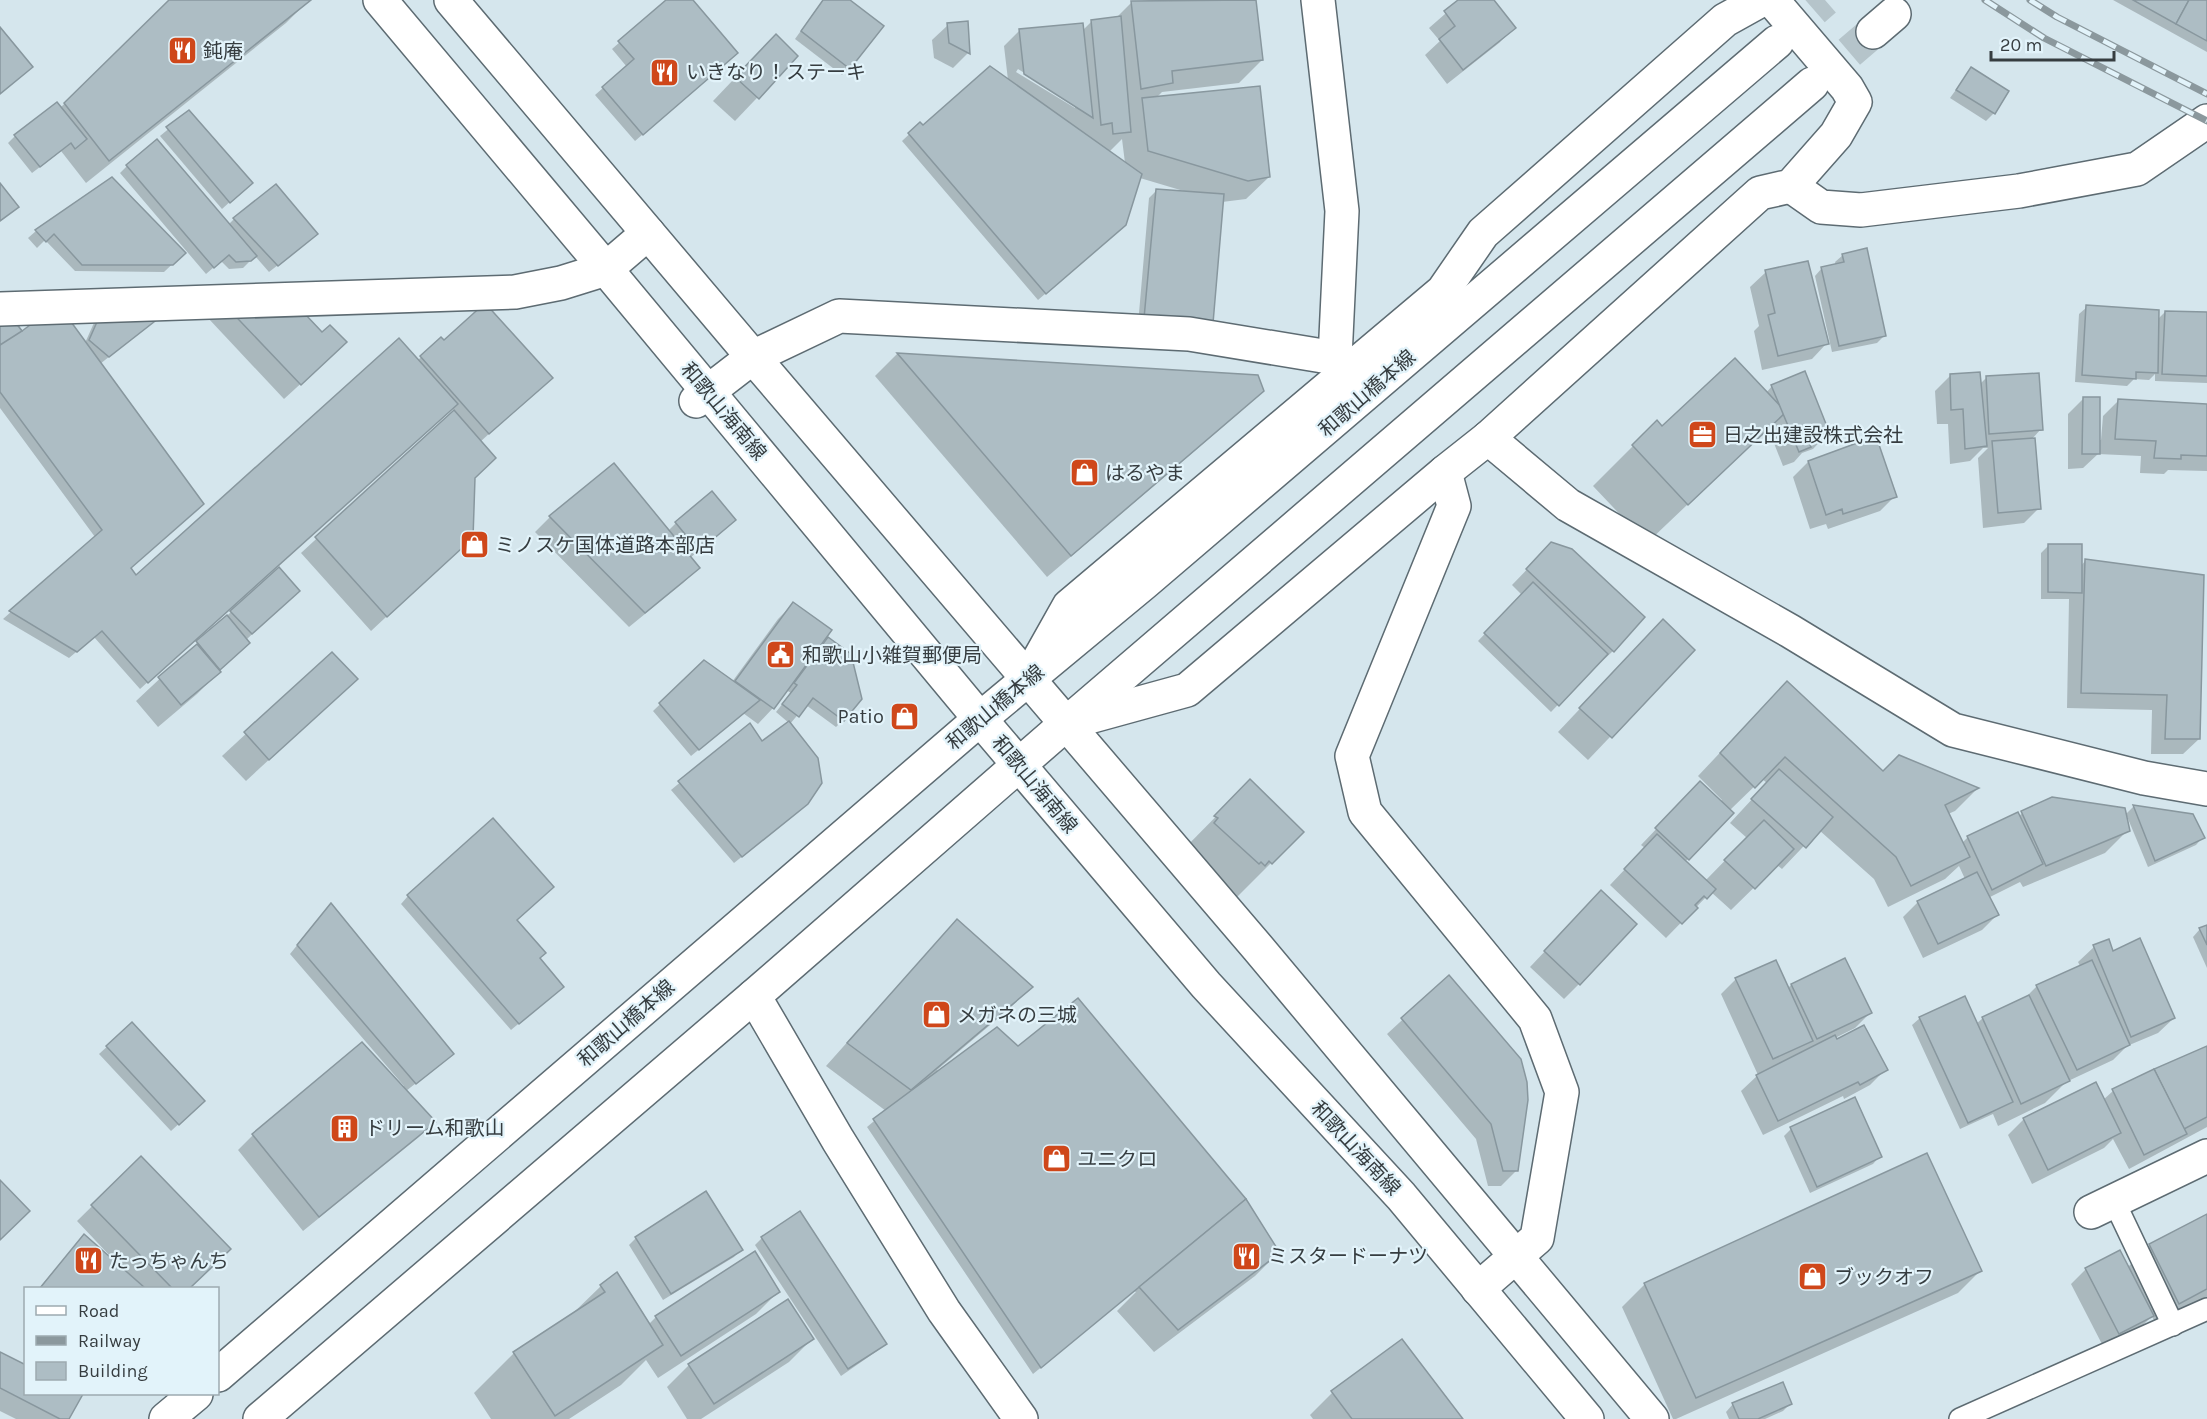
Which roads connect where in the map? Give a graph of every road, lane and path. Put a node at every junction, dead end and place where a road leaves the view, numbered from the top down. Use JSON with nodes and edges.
{"nodes":[{"id":1,"x":380,"y":0,"type":"edge"},
{"id":2,"x":451,"y":0,"type":"edge"},
{"id":3,"x":1318,"y":0,"type":"edge"},
{"id":4,"x":1761,"y":0,"type":"edge"},
{"id":5,"x":1772,"y":0,"type":"edge"},
{"id":6,"x":1777,"y":42,"type":"tunnel mouth"},
{"id":7,"x":1812,"y":84,"type":"tunnel mouth"},
{"id":8,"x":2207,"y":121,"type":"edge"},
{"id":9,"x":1791,"y":186,"type":"junction"},
{"id":10,"x":648,"y":233,"type":"junction"},
{"id":11,"x":606,"y":269,"type":"junction"},
{"id":12,"x":0,"y":309,"type":"edge"},
{"id":13,"x":753,"y":357,"type":"junction"},
{"id":14,"x":1342,"y":364,"type":"junction"},
{"id":15,"x":702,"y":397,"type":"junction"},
{"id":16,"x":1488,"y":438,"type":"junction"},
{"id":17,"x":1444,"y":472,"type":"junction"},
{"id":18,"x":1028,"y":679,"type":"junction"},
{"id":19,"x":980,"y":719,"type":"junction"},
{"id":20,"x":1067,"y":723,"type":"junction"},
{"id":21,"x":1020,"y":766,"type":"junction"},
{"id":22,"x":2207,"y":789,"type":"edge"},
{"id":23,"x":754,"y":996,"type":"junction"},
{"id":24,"x":2207,"y":1156,"type":"edge"},
{"id":25,"x":2102,"y":1207,"type":"joint"},
{"id":26,"x":1516,"y":1256,"type":"junction"},
{"id":27,"x":1478,"y":1289,"type":"junction"},
{"id":28,"x":2207,"y":1309,"type":"edge"},
{"id":29,"x":2173,"y":1325,"type":"junction"},
{"id":30,"x":219,"y":1374,"type":"edge"},
{"id":31,"x":195,"y":1395,"type":"edge"},
{"id":32,"x":166,"y":1419,"type":"edge"},
{"id":33,"x":260,"y":1419,"type":"edge"},
{"id":34,"x":1021,"y":1419,"type":"edge"},
{"id":35,"x":1587,"y":1419,"type":"edge"},
{"id":36,"x":1652,"y":1419,"type":"edge"},
{"id":37,"x":1960,"y":1419,"type":"edge"}],
"edges":[{"from":1,"to":11,"type":"main road","name":"和歌山海南線"},
{"from":2,"to":10,"type":"main road"},
{"from":3,"to":14,"type":"main road"},
{"from":4,"to":14,"type":"main road"},
{"from":5,"to":9,"type":"main road"},
{"from":6,"to":18,"type":"main road","name":"和歌山橋本線"},
{"from":7,"to":20,"type":"main road"},
{"from":8,"to":9,"type":"main road"},
{"from":9,"to":16,"type":"main road"},
{"from":10,"to":11,"type":"main road"},
{"from":10,"to":13,"type":"main road"},
{"from":11,"to":12,"type":"main road"},
{"from":11,"to":15,"type":"main road","name":"和歌山海南線"},
{"from":13,"to":14,"type":"main road"},
{"from":13,"to":15,"type":"main road"},
{"from":13,"to":18,"type":"main road"},
{"from":14,"to":18,"type":"main road"},
{"from":15,"to":19,"type":"main road","name":"和歌山海南線"},
{"from":16,"to":17,"type":"main road"},
{"from":16,"to":22,"type":"main road"},
{"from":17,"to":20,"type":"main road"},
{"from":17,"to":26,"type":"main road"},
{"from":18,"to":19,"type":"main road","name":"和歌山橋本線"},
{"from":18,"to":20,"type":"main road"},
{"from":19,"to":21,"type":"main road","name":"和歌山海南線"},
{"from":19,"to":30,"type":"main road","name":"和歌山橋本線"},
{"from":20,"to":21,"type":"main road"},
{"from":20,"to":26,"type":"main road"},
{"from":21,"to":23,"type":"main road"},
{"from":21,"to":27,"type":"main road","name":"和歌山海南線"},
{"from":23,"to":33,"type":"main road"},
{"from":23,"to":34,"type":"main road"},
{"from":24,"to":25,"type":"main road"},
{"from":25,"to":29,"type":"lane"},
{"from":26,"to":27,"type":"main road"},
{"from":26,"to":36,"type":"main road"},
{"from":27,"to":35,"type":"main road","name":"和歌山海南線"},
{"from":28,"to":29,"type":"lane"},
{"from":29,"to":37,"type":"lane"},
{"from":31,"to":32,"type":"main road"}]}
